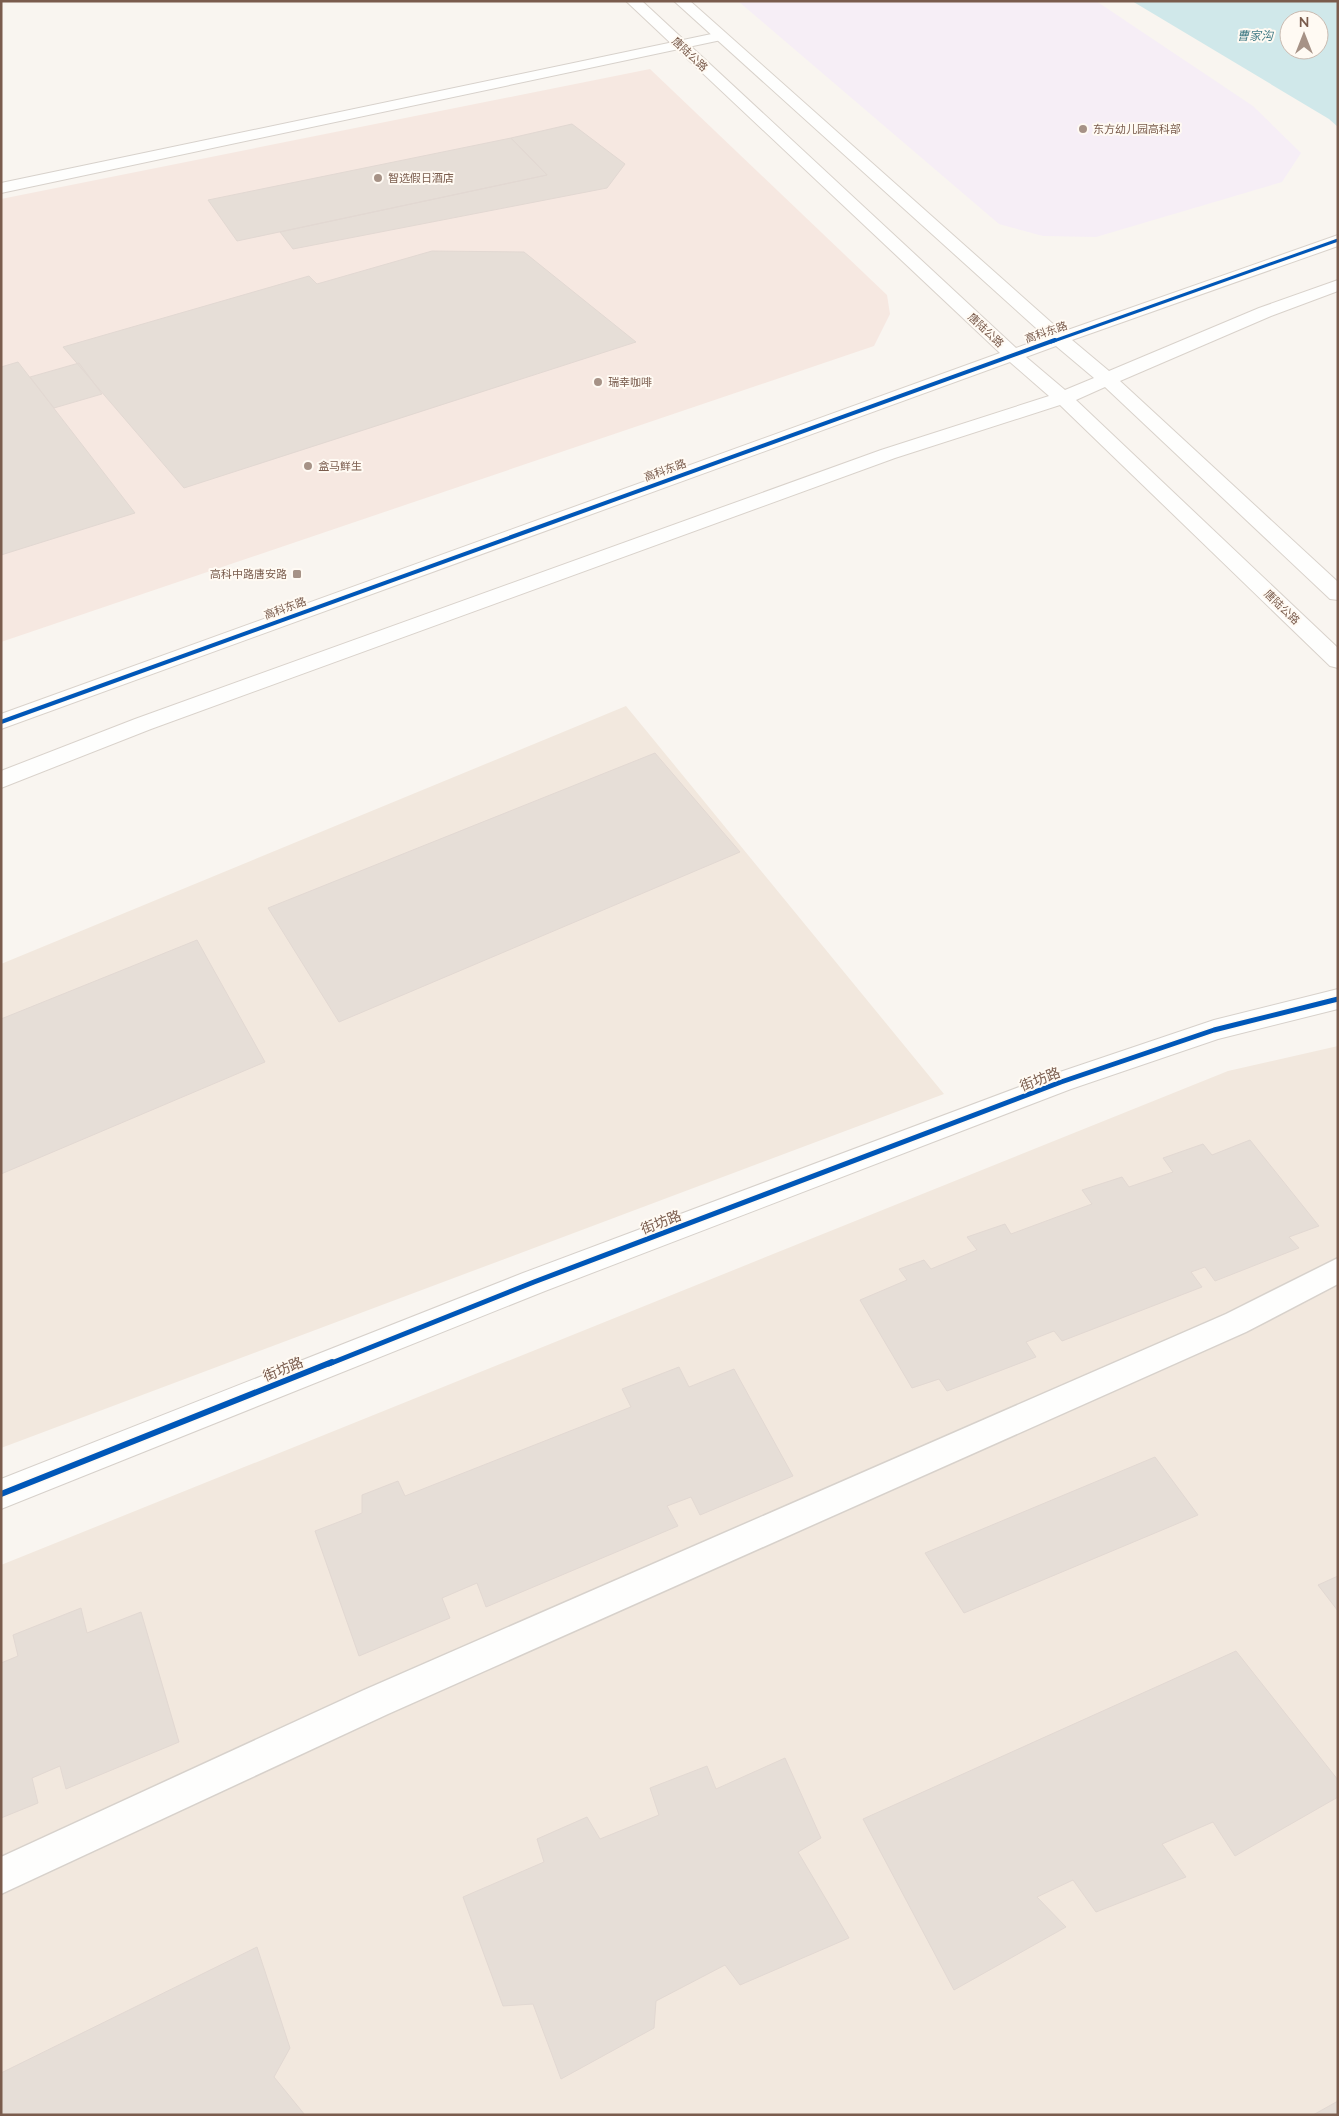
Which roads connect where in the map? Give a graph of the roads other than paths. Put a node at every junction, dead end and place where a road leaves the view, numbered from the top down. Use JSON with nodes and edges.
{"nodes":[{"id":1,"x":633,"y":1,"type":"edge"},
{"id":2,"x":681,"y":1,"type":"edge"},
{"id":3,"x":720,"y":36,"type":"junction"},
{"id":4,"x":679,"y":45,"type":"junction"},
{"id":5,"x":1,"y":188,"type":"edge"},
{"id":6,"x":1338,"y":240,"type":"edge"},
{"id":7,"x":1338,"y":286,"type":"edge"},
{"id":8,"x":1059,"y":339,"type":"junction"},
{"id":9,"x":1013,"y":355,"type":"junction"},
{"id":10,"x":1108,"y":380,"type":"junction"},
{"id":11,"x":1063,"y":398,"type":"junction"},
{"id":12,"x":1338,"y":594,"type":"edge"},
{"id":13,"x":1338,"y":661,"type":"edge"},
{"id":14,"x":1,"y":722,"type":"edge"},
{"id":15,"x":1,"y":780,"type":"edge"},
{"id":16,"x":1338,"y":999,"type":"edge"},
{"id":17,"x":1338,"y":1270,"type":"edge"},
{"id":18,"x":1,"y":1494,"type":"edge"},
{"id":19,"x":1,"y":1876,"type":"edge"}],
"edges":[{"from":1,"to":4,"type":"main road","name":"唐陆公路"},
{"from":2,"to":3,"type":"main road"},
{"from":3,"to":4,"type":"main road"},
{"from":3,"to":8,"type":"main road"},
{"from":4,"to":5,"type":"main road"},
{"from":4,"to":9,"type":"main road","name":"唐陆公路"},
{"from":6,"to":8,"type":"main road","name":"高科东路"},
{"from":7,"to":10,"type":"main road"},
{"from":8,"to":9,"type":"main road","name":"高科东路"},
{"from":8,"to":10,"type":"main road"},
{"from":9,"to":11,"type":"main road","name":"唐陆公路"},
{"from":9,"to":14,"type":"main road","name":"高科东路"},
{"from":10,"to":11,"type":"main road"},
{"from":10,"to":12,"type":"main road"},
{"from":11,"to":13,"type":"main road","name":"唐陆公路"},
{"from":11,"to":15,"type":"main road"},
{"from":16,"to":18,"type":"main road","name":"街坊路"},
{"from":17,"to":19,"type":"lane"}]}
